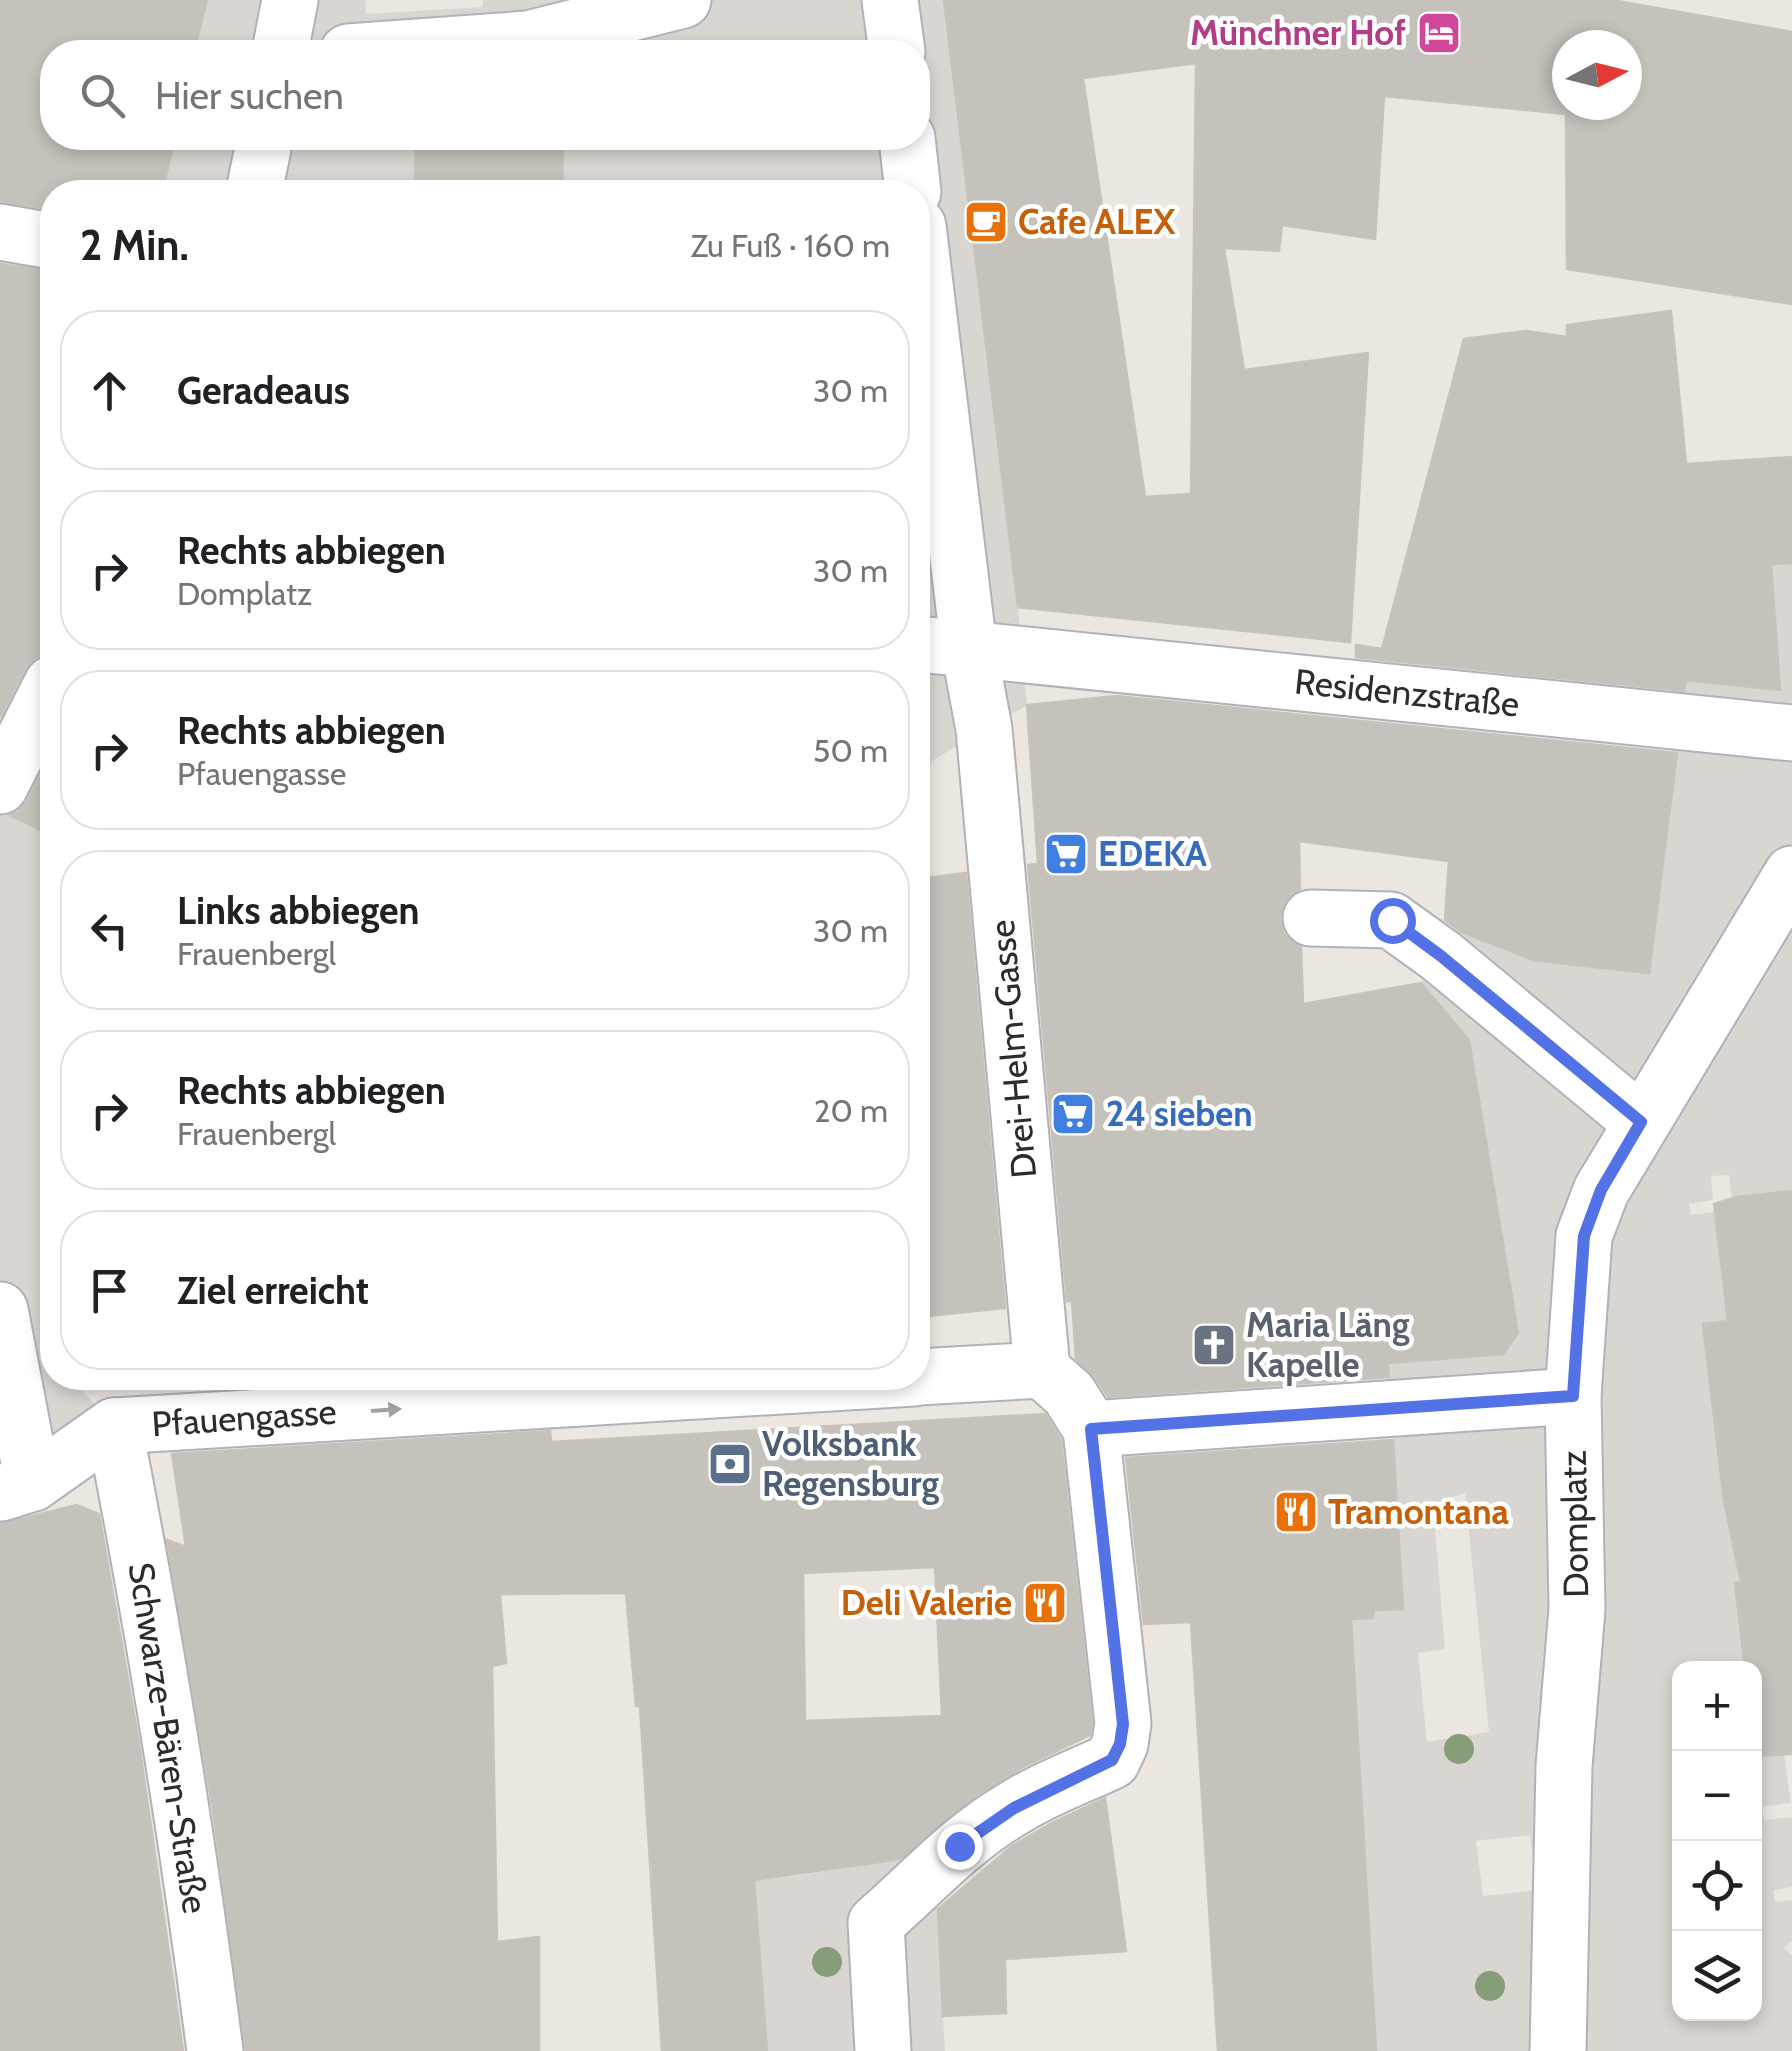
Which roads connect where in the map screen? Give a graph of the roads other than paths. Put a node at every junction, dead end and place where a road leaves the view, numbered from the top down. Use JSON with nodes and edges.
{"nodes":[{"id":1,"x":290,"y":0,"type":"edge"},
{"id":2,"x":683,"y":0,"type":"edge"},
{"id":3,"x":890,"y":0,"type":"edge"},
{"id":4,"x":522,"y":20,"type":"edge"},
{"id":5,"x":282,"y":40,"type":"edge"},
{"id":6,"x":413,"y":40,"type":"edge"},
{"id":7,"x":895,"y":40,"type":"edge"},
{"id":8,"x":262,"y":150,"type":"edge"},
{"id":9,"x":909,"y":150,"type":"edge"},
{"id":10,"x":256,"y":180,"type":"edge"},
{"id":11,"x":912,"y":180,"type":"edge"},
{"id":12,"x":0,"y":232,"type":"edge"},
{"id":13,"x":40,"y":239,"type":"edge"},
{"id":14,"x":930,"y":428,"type":"edge"},
{"id":15,"x":943,"y":646,"type":"edge"},
{"id":16,"x":40,"y":708,"type":"edge"},
{"id":17,"x":1792,"y":733,"type":"edge"},
{"id":18,"x":0,"y":786,"type":"edge"},
{"id":19,"x":1792,"y":874,"type":"edge"},
{"id":20,"x":1311,"y":918,"type":"dead end"},
{"id":21,"x":1641,"y":1122,"type":"junction"},
{"id":22,"x":0,"y":1310,"type":"edge"},
{"id":23,"x":1042,"y":1370,"type":"junction"},
{"id":24,"x":930,"y":1376,"type":"edge"},
{"id":25,"x":703,"y":1390,"type":"edge"},
{"id":26,"x":1573,"y":1396,"type":"junction"},
{"id":27,"x":114,"y":1426,"type":"junction"},
{"id":28,"x":1091,"y":1429,"type":"junction"},
{"id":29,"x":16,"y":1488,"type":"edge"},
{"id":30,"x":215,"y":2051,"type":"edge"},
{"id":31,"x":883,"y":2051,"type":"edge"},
{"id":32,"x":1558,"y":2051,"type":"edge"}],
"edges":[{"from":1,"to":5,"type":"street"},
{"from":2,"to":4,"type":"street"},
{"from":3,"to":7,"type":"street"},
{"from":4,"to":6,"type":"street"},
{"from":8,"to":10,"type":"street"},
{"from":9,"to":11,"type":"street"},
{"from":12,"to":13,"type":"street"},
{"from":14,"to":15,"type":"street","name":"Drei-Helm-Gasse"},
{"from":15,"to":17,"type":"street","name":"Residenzstraße"},
{"from":15,"to":23,"type":"street","name":"Drei-Helm-Gasse"},
{"from":16,"to":18,"type":"street"},
{"from":19,"to":21,"type":"street","name":"Domplatz"},
{"from":20,"to":21,"type":"street"},
{"from":21,"to":26,"type":"street","name":"Domplatz"},
{"from":22,"to":29,"type":"street"},
{"from":23,"to":24,"type":"street","name":"Pfauengasse"},
{"from":23,"to":28,"type":"street"},
{"from":27,"to":25,"type":"street","name":"Pfauengasse","one_way":true},
{"from":26,"to":28,"type":"street"},
{"from":26,"to":32,"type":"street","name":"Domplatz"},
{"from":27,"to":29,"type":"street"},
{"from":27,"to":30,"type":"street","name":"Schwarze-Bären-Straße"},
{"from":28,"to":31,"type":"street"}]}
